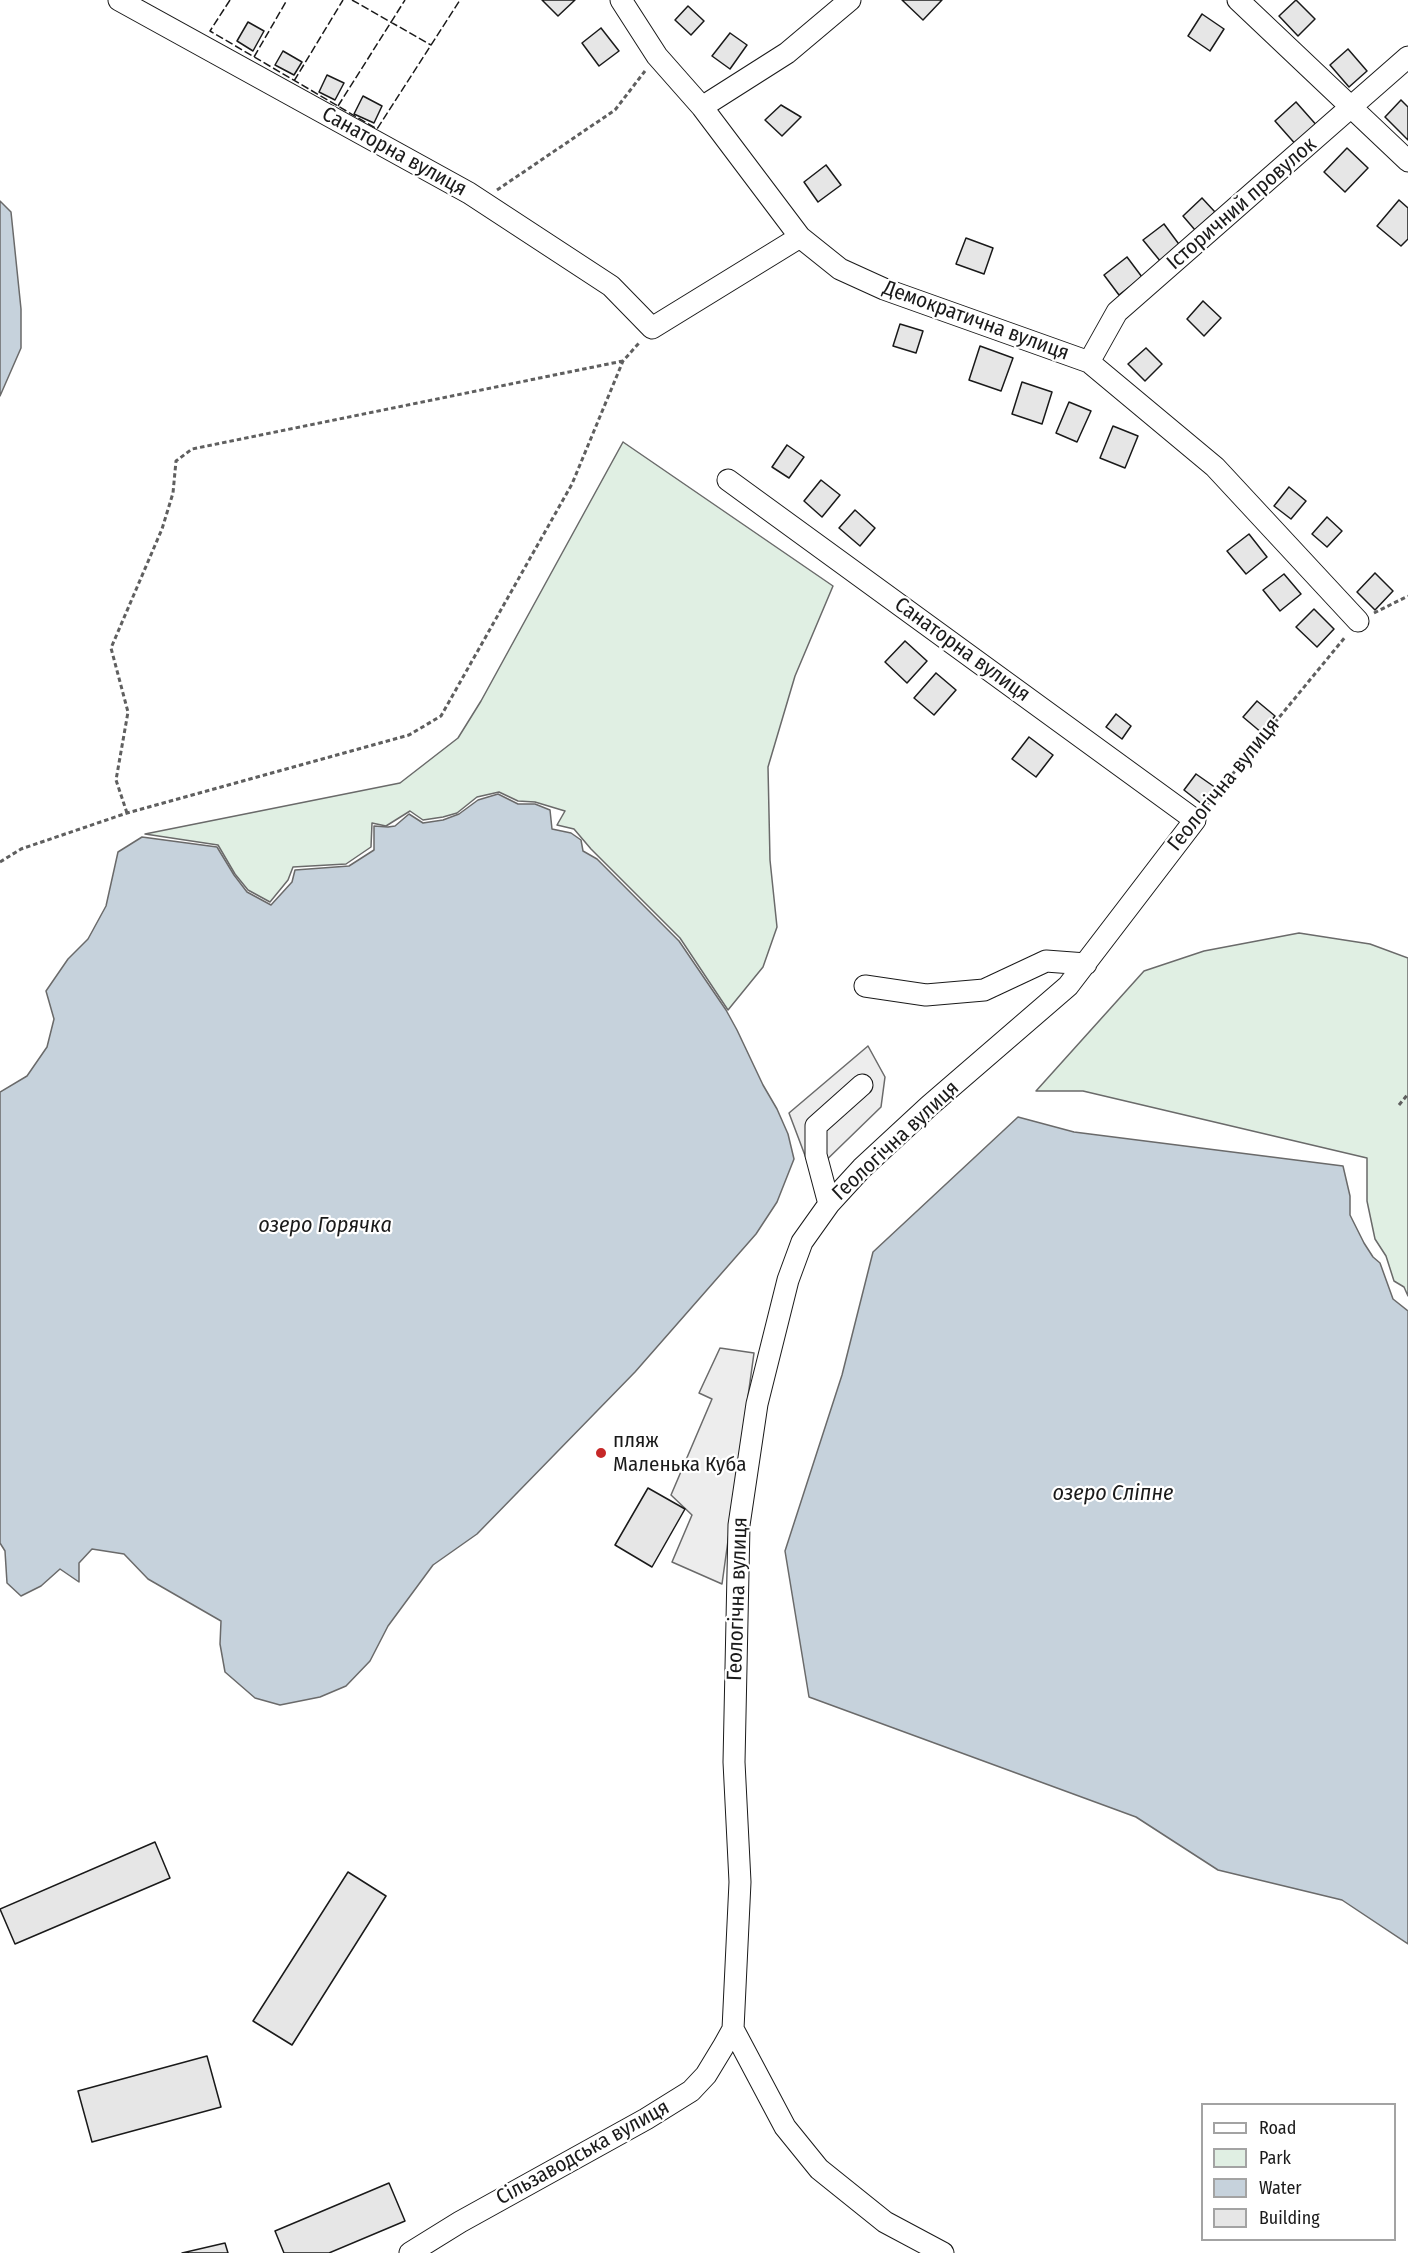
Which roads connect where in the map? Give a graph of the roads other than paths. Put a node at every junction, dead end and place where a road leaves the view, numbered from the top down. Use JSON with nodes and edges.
{"nodes":[{"id":1,"x":119,"y":0,"type":"edge"},
{"id":2,"x":621,"y":0,"type":"edge"},
{"id":3,"x":850,"y":0,"type":"edge"},
{"id":4,"x":1238,"y":0,"type":"edge"},
{"id":5,"x":1408,"y":57,"type":"edge"},
{"id":6,"x":702,"y":107,"type":"junction"},
{"id":7,"x":1352,"y":107,"type":"junction"},
{"id":8,"x":1408,"y":160,"type":"edge"},
{"id":9,"x":800,"y":237,"type":"junction"},
{"id":10,"x":1089,"y":362,"type":"junction"},
{"id":11,"x":728,"y":480,"type":"dead end"},
{"id":12,"x":1358,"y":621,"type":"road end"},
{"id":13,"x":1195,"y":820,"type":"joint"},
{"id":14,"x":1086,"y":964,"type":"junction"},
{"id":15,"x":865,"y":986,"type":"dead end"},
{"id":16,"x":862,"y":1085,"type":"dead end"},
{"id":17,"x":829,"y":1204,"type":"junction"},
{"id":18,"x":733,"y":2029,"type":"junction"},
{"id":19,"x":410,"y":2253,"type":"edge"},
{"id":20,"x":943,"y":2253,"type":"edge"}],
"edges":[{"from":1,"to":9,"type":"street","name":"Санаторна вулиця"},
{"from":2,"to":6,"type":"street","name":"Демократична вулиця"},
{"from":3,"to":6,"type":"street"},
{"from":4,"to":7,"type":"street"},
{"from":5,"to":7,"type":"street","name":"Історичний провулок"},
{"from":6,"to":9,"type":"street","name":"Демократична вулиця"},
{"from":7,"to":8,"type":"street"},
{"from":7,"to":10,"type":"street","name":"Історичний провулок"},
{"from":9,"to":10,"type":"street","name":"Демократична вулиця"},
{"from":10,"to":12,"type":"street","name":"Демократична вулиця"},
{"from":11,"to":13,"type":"street","name":"Санаторна вулиця"},
{"from":13,"to":14,"type":"street","name":"Геологічна вулиця"},
{"from":14,"to":15,"type":"street"},
{"from":14,"to":17,"type":"street","name":"Геологічна вулиця"},
{"from":16,"to":17,"type":"street"},
{"from":17,"to":18,"type":"street","name":"Геологічна вулиця"},
{"from":18,"to":19,"type":"street","name":"Сільзаводська вулиця"},
{"from":18,"to":20,"type":"street"}]}
